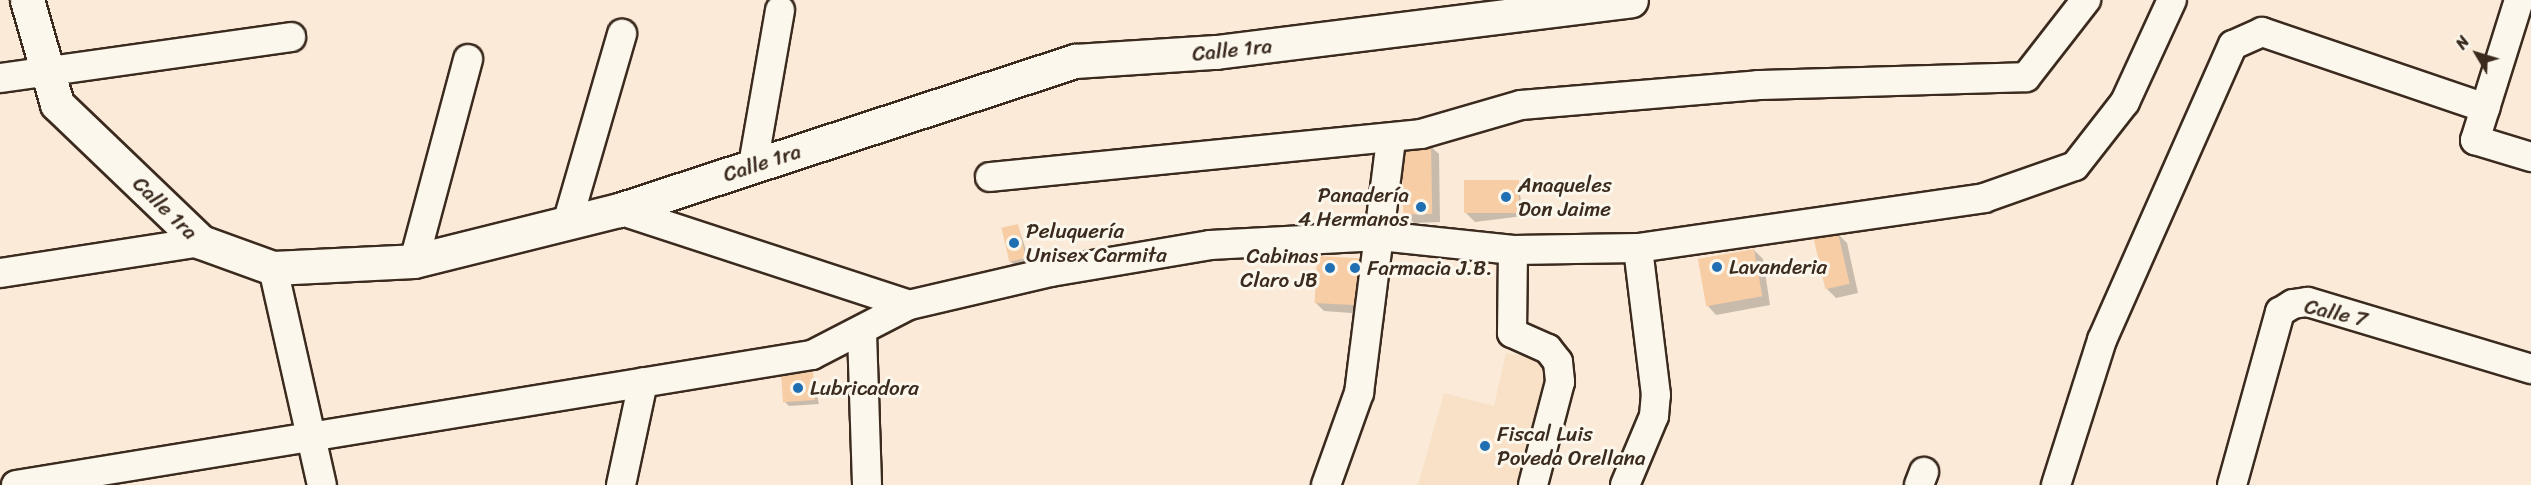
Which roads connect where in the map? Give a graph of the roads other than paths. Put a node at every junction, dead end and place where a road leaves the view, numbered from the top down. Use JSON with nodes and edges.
{"nodes":[{"id":1,"x":27,"y":0,"type":"edge"},
{"id":2,"x":1630,"y":0,"type":"edge"},
{"id":3,"x":2086,"y":0,"type":"edge"},
{"id":4,"x":2172,"y":0,"type":"edge"},
{"id":5,"x":2518,"y":0,"type":"edge"},
{"id":6,"x":780,"y":10,"type":"dead end"},
{"id":7,"x":622,"y":34,"type":"dead end"},
{"id":8,"x":291,"y":37,"type":"dead end"},
{"id":9,"x":468,"y":59,"type":"dead end"},
{"id":10,"x":46,"y":76,"type":"junction"},
{"id":11,"x":0,"y":78,"type":"edge"},
{"id":12,"x":2485,"y":108,"type":"junction"},
{"id":13,"x":1391,"y":138,"type":"junction"},
{"id":14,"x":2531,"y":158,"type":"edge"},
{"id":15,"x":753,"y":165,"type":"junction"},
{"id":16,"x":990,"y":177,"type":"dead end"},
{"id":17,"x":620,"y":210,"type":"junction"},
{"id":18,"x":568,"y":220,"type":"junction"},
{"id":19,"x":1380,"y":236,"type":"junction"},
{"id":20,"x":201,"y":242,"type":"junction"},
{"id":21,"x":1638,"y":248,"type":"junction"},
{"id":22,"x":1513,"y":250,"type":"junction"},
{"id":23,"x":414,"y":261,"type":"junction"},
{"id":24,"x":273,"y":268,"type":"junction"},
{"id":25,"x":0,"y":273,"type":"edge"},
{"id":26,"x":909,"y":305,"type":"junction"},
{"id":27,"x":862,"y":333,"type":"junction"},
{"id":28,"x":2531,"y":369,"type":"edge"},
{"id":29,"x":644,"y":382,"type":"junction"},
{"id":30,"x":311,"y":436,"type":"junction"},
{"id":31,"x":16,"y":485,"type":"edge"},
{"id":32,"x":322,"y":485,"type":"edge"},
{"id":33,"x":621,"y":485,"type":"edge"},
{"id":34,"x":867,"y":485,"type":"edge"},
{"id":35,"x":1326,"y":485,"type":"edge"},
{"id":36,"x":1533,"y":485,"type":"edge"},
{"id":37,"x":1625,"y":485,"type":"edge"},
{"id":38,"x":2055,"y":485,"type":"edge"},
{"id":39,"x":2232,"y":485,"type":"edge"}],
"edges":[{"from":1,"to":10,"type":"street","name":"Calle 1ra"},
{"from":2,"to":15,"type":"street","name":"Calle 1ra"},
{"from":3,"to":13,"type":"street"},
{"from":4,"to":21,"type":"street"},
{"from":5,"to":12,"type":"street"},
{"from":6,"to":15,"type":"street"},
{"from":7,"to":18,"type":"street"},
{"from":8,"to":10,"type":"street"},
{"from":9,"to":23,"type":"street"},
{"from":10,"to":11,"type":"street"},
{"from":10,"to":20,"type":"street","name":"Calle 1ra"},
{"from":12,"to":14,"type":"street"},
{"from":12,"to":38,"type":"street"},
{"from":13,"to":16,"type":"street"},
{"from":13,"to":19,"type":"street"},
{"from":15,"to":17,"type":"street","name":"Calle 1ra"},
{"from":17,"to":18,"type":"street","name":"Calle 1ra"},
{"from":17,"to":26,"type":"street"},
{"from":18,"to":23,"type":"street","name":"Calle 1ra"},
{"from":19,"to":22,"type":"street"},
{"from":19,"to":26,"type":"street"},
{"from":19,"to":35,"type":"street"},
{"from":20,"to":24,"type":"street","name":"Calle 1ra"},
{"from":20,"to":25,"type":"street"},
{"from":21,"to":22,"type":"street"},
{"from":21,"to":37,"type":"street"},
{"from":22,"to":36,"type":"street"},
{"from":23,"to":24,"type":"street","name":"Calle 1ra"},
{"from":24,"to":30,"type":"street"},
{"from":26,"to":27,"type":"street"},
{"from":27,"to":29,"type":"street"},
{"from":27,"to":34,"type":"street"},
{"from":28,"to":39,"type":"street","name":"Calle 7"},
{"from":29,"to":30,"type":"street"},
{"from":29,"to":33,"type":"street"},
{"from":30,"to":31,"type":"street"},
{"from":30,"to":32,"type":"street"}]}
